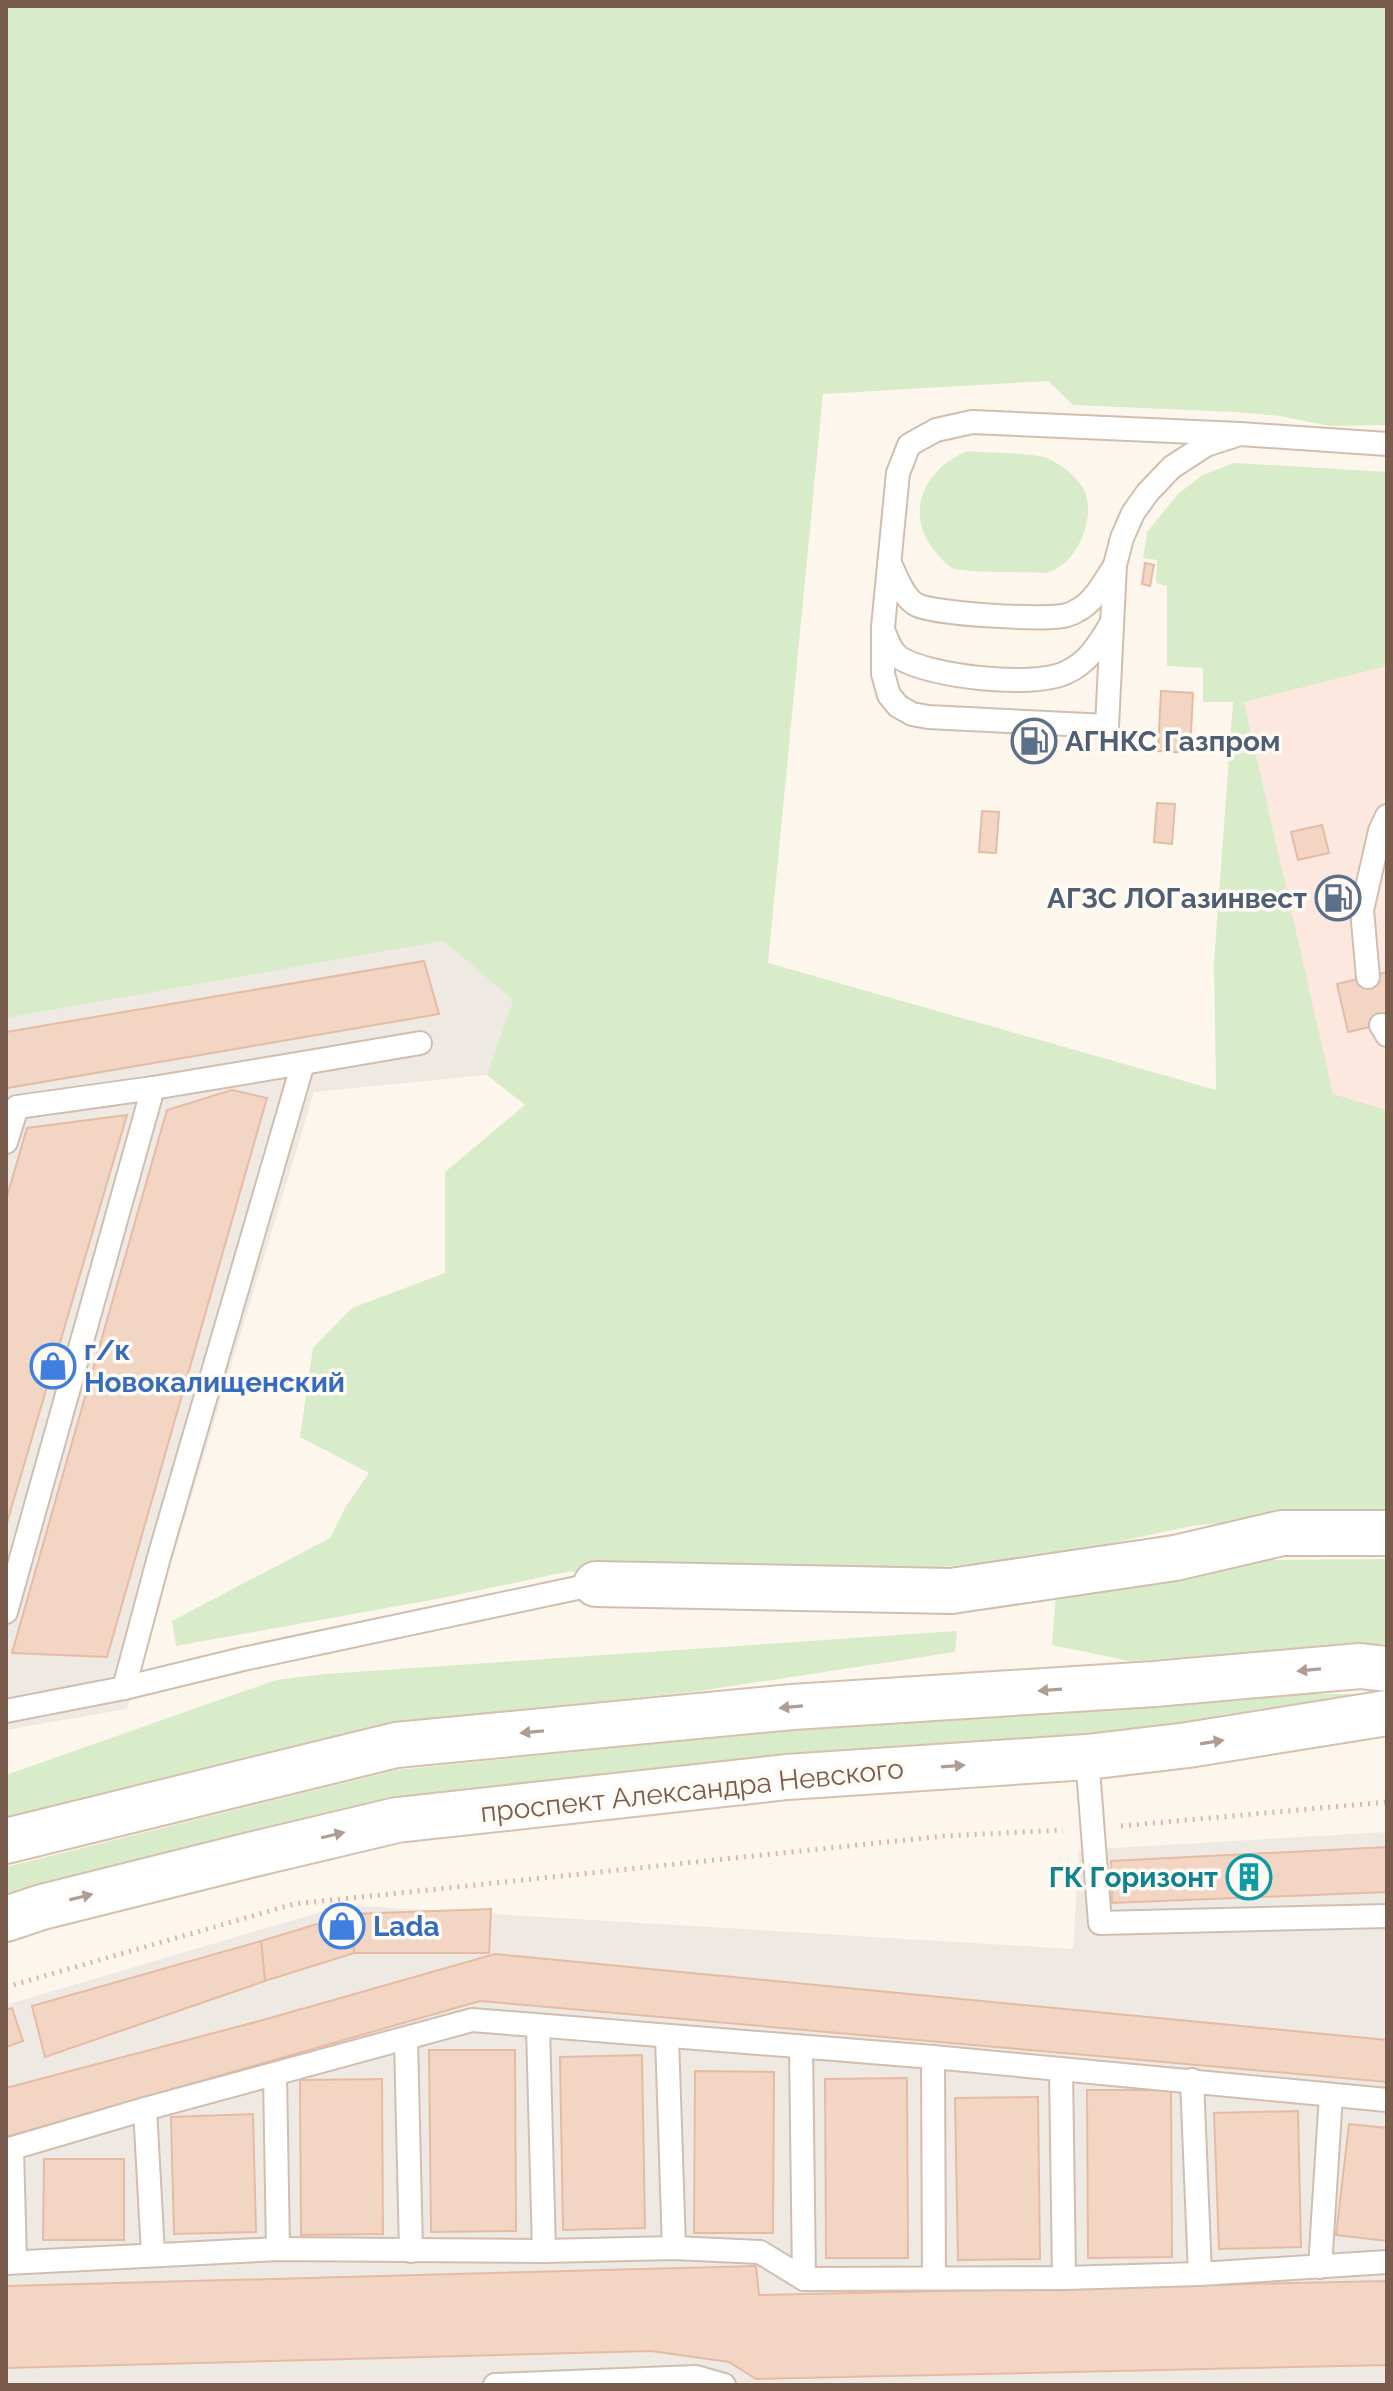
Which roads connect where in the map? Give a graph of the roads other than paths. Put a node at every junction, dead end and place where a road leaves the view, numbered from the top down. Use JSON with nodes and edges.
{"nodes":[{"id":1,"x":1240,"y":434,"type":"junction"},
{"id":2,"x":1387,"y":444,"type":"edge"},
{"id":3,"x":890,"y":563,"type":"junction"},
{"id":4,"x":1115,"y":565,"type":"junction"},
{"id":5,"x":1113,"y":622,"type":"junction"},
{"id":6,"x":883,"y":627,"type":"junction"},
{"id":7,"x":1387,"y":816,"type":"edge"},
{"id":8,"x":1368,"y":977,"type":"dead end"},
{"id":9,"x":420,"y":1043,"type":"dead end"},
{"id":10,"x":303,"y":1063,"type":"junction"},
{"id":11,"x":153,"y":1088,"type":"junction"},
{"id":12,"x":6,"y":1142,"type":"edge"},
{"id":13,"x":1387,"y":1533,"type":"edge"},
{"id":14,"x":596,"y":1584,"type":"joint"},
{"id":15,"x":6,"y":1612,"type":"edge"},
{"id":16,"x":1387,"y":1669,"type":"edge"},
{"id":17,"x":124,"y":1688,"type":"junction"},
{"id":18,"x":6,"y":1711,"type":"edge"},
{"id":19,"x":1387,"y":1713,"type":"edge"},
{"id":20,"x":1087,"y":1757,"type":"junction"},
{"id":21,"x":6,"y":1841,"type":"edge"},
{"id":22,"x":1387,"y":1916,"type":"edge"},
{"id":23,"x":6,"y":1919,"type":"edge"},
{"id":24,"x":538,"y":2027,"type":"junction"},
{"id":25,"x":667,"y":2037,"type":"junction"},
{"id":26,"x":406,"y":2039,"type":"junction"},
{"id":27,"x":801,"y":2047,"type":"junction"},
{"id":28,"x":933,"y":2057,"type":"junction"},
{"id":29,"x":1061,"y":2069,"type":"junction"},
{"id":30,"x":275,"y":2074,"type":"junction"},
{"id":31,"x":1192,"y":2080,"type":"junction"},
{"id":32,"x":1331,"y":2095,"type":"junction"},
{"id":33,"x":1387,"y":2100,"type":"edge"},
{"id":34,"x":145,"y":2109,"type":"junction"},
{"id":35,"x":9,"y":2150,"type":"edge"},
{"id":36,"x":674,"y":2248,"type":"junction"},
{"id":37,"x":278,"y":2249,"type":"junction"},
{"id":38,"x":411,"y":2251,"type":"junction"},
{"id":39,"x":544,"y":2251,"type":"junction"},
{"id":40,"x":153,"y":2254,"type":"junction"},
{"id":41,"x":10,"y":2262,"type":"edge"},
{"id":42,"x":1387,"y":2262,"type":"edge"},
{"id":43,"x":1320,"y":2267,"type":"junction"},
{"id":44,"x":1200,"y":2274,"type":"junction"},
{"id":45,"x":934,"y":2278,"type":"junction"},
{"id":46,"x":1064,"y":2278,"type":"junction"},
{"id":47,"x":804,"y":2279,"type":"junction"},
{"id":48,"x":495,"y":2385,"type":"edge"},
{"id":49,"x":724,"y":2385,"type":"edge"}],
"edges":[{"from":1,"to":2,"type":"lane"},
{"from":1,"to":3,"type":"lane"},
{"from":1,"to":4,"type":"lane"},
{"from":3,"to":4,"type":"lane"},
{"from":3,"to":6,"type":"lane"},
{"from":4,"to":5,"type":"lane"},
{"from":5,"to":6,"type":"lane"},
{"from":5,"to":6,"type":"lane"},
{"from":7,"to":8,"type":"lane"},
{"from":9,"to":10,"type":"lane"},
{"from":10,"to":11,"type":"lane"},
{"from":10,"to":17,"type":"lane"},
{"from":11,"to":12,"type":"lane"},
{"from":11,"to":15,"type":"lane"},
{"from":13,"to":14,"type":"main road"},
{"from":14,"to":17,"type":"lane"},
{"from":16,"to":21,"type":"main road","one_way":true},
{"from":17,"to":18,"type":"lane"},
{"from":20,"to":19,"type":"main road","name":"проспект Александра Невского","one_way":true},
{"from":20,"to":22,"type":"lane"},
{"from":23,"to":20,"type":"main road","name":"проспект Александра Невского","one_way":true},
{"from":24,"to":25,"type":"lane"},
{"from":24,"to":26,"type":"lane"},
{"from":24,"to":39,"type":"lane"},
{"from":25,"to":27,"type":"lane"},
{"from":25,"to":36,"type":"lane"},
{"from":26,"to":30,"type":"lane"},
{"from":26,"to":38,"type":"lane"},
{"from":27,"to":28,"type":"lane"},
{"from":27,"to":47,"type":"lane"},
{"from":28,"to":29,"type":"lane"},
{"from":28,"to":45,"type":"lane"},
{"from":29,"to":31,"type":"lane"},
{"from":29,"to":46,"type":"lane"},
{"from":30,"to":34,"type":"lane"},
{"from":30,"to":37,"type":"lane"},
{"from":31,"to":32,"type":"lane"},
{"from":31,"to":44,"type":"lane"},
{"from":32,"to":33,"type":"lane"},
{"from":32,"to":43,"type":"lane"},
{"from":34,"to":35,"type":"lane"},
{"from":34,"to":40,"type":"lane"},
{"from":35,"to":41,"type":"lane"},
{"from":36,"to":39,"type":"lane"},
{"from":36,"to":47,"type":"lane"},
{"from":37,"to":38,"type":"lane"},
{"from":37,"to":40,"type":"lane"},
{"from":38,"to":39,"type":"lane"},
{"from":40,"to":41,"type":"lane"},
{"from":42,"to":43,"type":"lane"},
{"from":43,"to":44,"type":"lane"},
{"from":44,"to":46,"type":"lane"},
{"from":45,"to":46,"type":"lane"},
{"from":45,"to":47,"type":"lane"},
{"from":48,"to":49,"type":"lane"}]}
